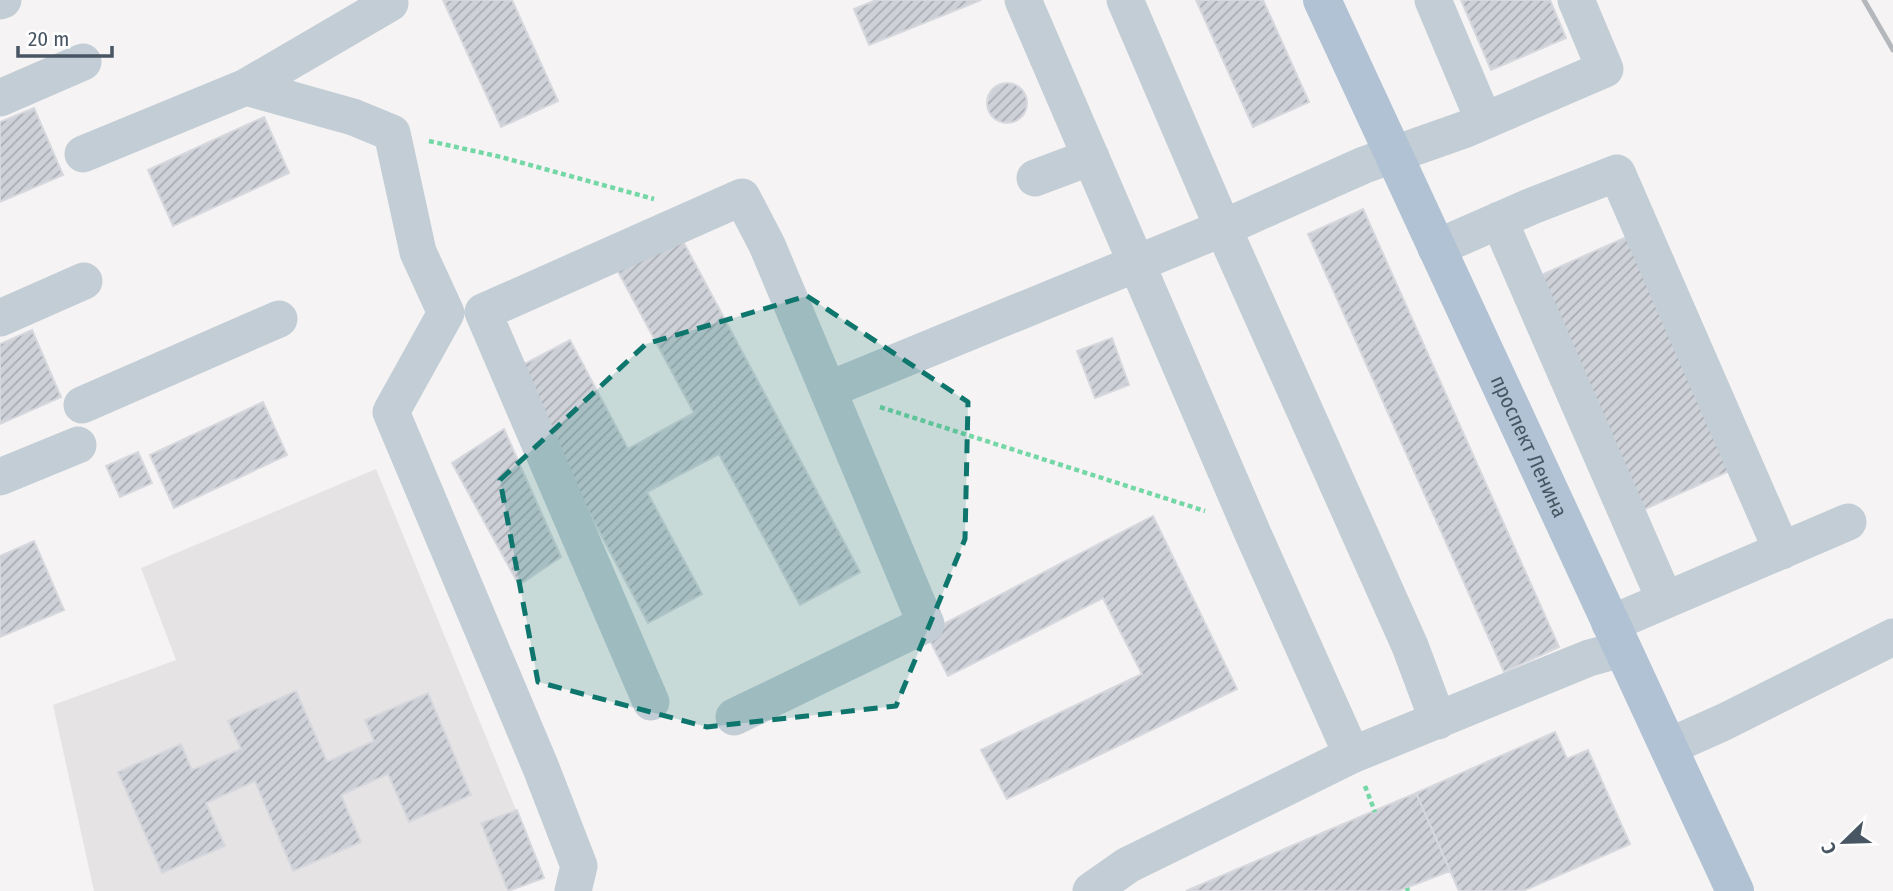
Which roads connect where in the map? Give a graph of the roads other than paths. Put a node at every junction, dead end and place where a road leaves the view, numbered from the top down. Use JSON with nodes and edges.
{"nodes":[{"id":1,"x":1023,"y":0,"type":"edge"},
{"id":2,"x":1125,"y":0,"type":"edge"},
{"id":3,"x":1322,"y":0,"type":"edge"},
{"id":4,"x":1433,"y":0,"type":"edge"},
{"id":5,"x":1576,"y":0,"type":"edge"},
{"id":6,"x":390,"y":3,"type":"dead end"},
{"id":7,"x":83,"y":62,"type":"dead end"},
{"id":8,"x":246,"y":87,"type":"junction"},
{"id":9,"x":0,"y":98,"type":"edge"},
{"id":10,"x":1484,"y":121,"type":"junction"},
{"id":11,"x":83,"y":154,"type":"dead end"},
{"id":12,"x":1393,"y":154,"type":"junction"},
{"id":13,"x":1091,"y":157,"type":"junction"},
{"id":14,"x":1035,"y":178,"type":"dead end"},
{"id":15,"x":1499,"y":220,"type":"junction"},
{"id":16,"x":1223,"y":228,"type":"junction"},
{"id":17,"x":1436,"y":248,"type":"junction"},
{"id":18,"x":1137,"y":263,"type":"junction"},
{"id":19,"x":84,"y":281,"type":"dead end"},
{"id":20,"x":0,"y":318,"type":"edge"},
{"id":21,"x":279,"y":319,"type":"dead end"},
{"id":22,"x":828,"y":390,"type":"junction"},
{"id":23,"x":82,"y":405,"type":"dead end"},
{"id":24,"x":78,"y":445,"type":"dead end"},
{"id":25,"x":0,"y":477,"type":"edge"},
{"id":26,"x":1848,"y":523,"type":"dead end"},
{"id":27,"x":1782,"y":551,"type":"junction"},
{"id":28,"x":1665,"y":600,"type":"junction"},
{"id":29,"x":1616,"y":637,"type":"junction"},
{"id":30,"x":1893,"y":638,"type":"edge"},
{"id":31,"x":651,"y":702,"type":"dead end"},
{"id":32,"x":734,"y":717,"type":"dead end"},
{"id":33,"x":1438,"y":722,"type":"junction"},
{"id":34,"x":1668,"y":747,"type":"junction"},
{"id":35,"x":1352,"y":755,"type":"junction"},
{"id":36,"x":573,"y":891,"type":"edge"},
{"id":37,"x":1091,"y":891,"type":"edge"},
{"id":38,"x":1735,"y":891,"type":"edge"}],
"edges":[{"from":1,"to":13,"type":"lane"},
{"from":2,"to":16,"type":"lane"},
{"from":3,"to":12,"type":"main road","name":"проспект Ленина"},
{"from":4,"to":10,"type":"lane"},
{"from":5,"to":10,"type":"lane"},
{"from":6,"to":8,"type":"lane"},
{"from":7,"to":9,"type":"lane"},
{"from":8,"to":11,"type":"lane"},
{"from":8,"to":36,"type":"lane"},
{"from":10,"to":12,"type":"lane"},
{"from":12,"to":16,"type":"lane"},
{"from":12,"to":17,"type":"main road","name":"проспект Ленина"},
{"from":13,"to":14,"type":"lane"},
{"from":13,"to":18,"type":"lane"},
{"from":15,"to":17,"type":"lane"},
{"from":15,"to":27,"type":"lane"},
{"from":15,"to":28,"type":"lane"},
{"from":16,"to":18,"type":"lane"},
{"from":16,"to":33,"type":"lane"},
{"from":17,"to":29,"type":"main road","name":"проспект Ленина"},
{"from":18,"to":22,"type":"lane"},
{"from":18,"to":35,"type":"lane"},
{"from":19,"to":20,"type":"lane"},
{"from":21,"to":23,"type":"lane"},
{"from":22,"to":31,"type":"lane"},
{"from":22,"to":32,"type":"lane"},
{"from":24,"to":25,"type":"lane"},
{"from":26,"to":27,"type":"lane"},
{"from":27,"to":28,"type":"lane"},
{"from":28,"to":29,"type":"lane"},
{"from":29,"to":33,"type":"lane"},
{"from":29,"to":34,"type":"main road","name":"проспект Ленина"},
{"from":30,"to":34,"type":"lane"},
{"from":33,"to":35,"type":"lane"},
{"from":34,"to":38,"type":"main road","name":"проспект Ленина"},
{"from":35,"to":37,"type":"lane"}]}
